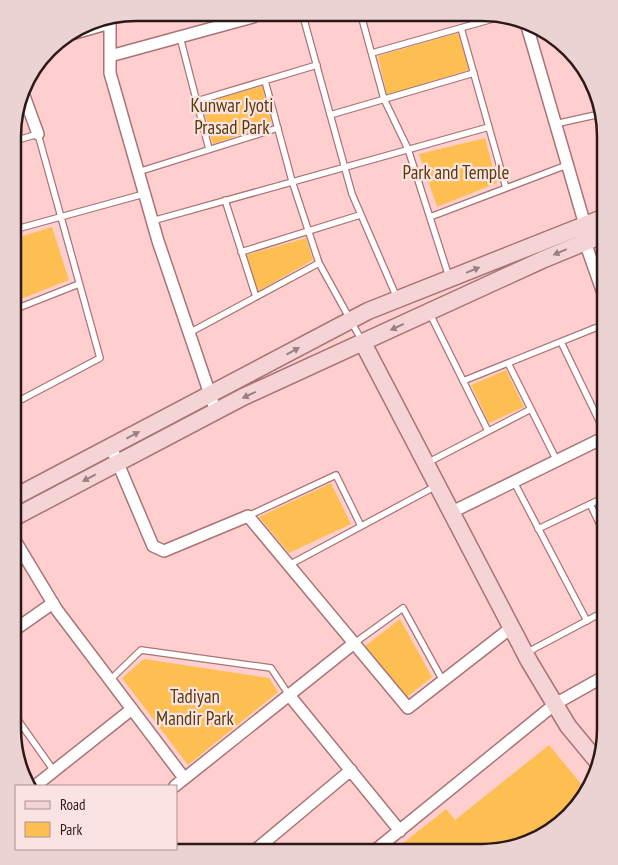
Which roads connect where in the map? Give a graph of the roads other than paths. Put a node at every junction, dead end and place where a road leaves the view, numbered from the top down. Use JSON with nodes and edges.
{"nodes":[{"id":1,"x":238,"y":21,"type":"edge"},
{"id":2,"x":304,"y":21,"type":"edge"},
{"id":3,"x":362,"y":21,"type":"edge"},
{"id":4,"x":486,"y":21,"type":"edge"},
{"id":5,"x":110,"y":24,"type":"edge"},
{"id":6,"x":462,"y":28,"type":"junction"},
{"id":7,"x":530,"y":32,"type":"edge"},
{"id":8,"x":180,"y":37,"type":"junction"},
{"id":9,"x":372,"y":53,"type":"junction"},
{"id":10,"x":110,"y":56,"type":"junction"},
{"id":11,"x":316,"y":66,"type":"junction"},
{"id":12,"x":474,"y":73,"type":"junction"},
{"id":13,"x":265,"y":81,"type":"junction"},
{"id":14,"x":384,"y":100,"type":"junction"},
{"id":15,"x":197,"y":101,"type":"junction"},
{"id":16,"x":26,"y":103,"type":"edge"},
{"id":17,"x":330,"y":115,"type":"junction"},
{"id":18,"x":595,"y":115,"type":"edge"},
{"id":19,"x":555,"y":124,"type":"junction"},
{"id":20,"x":489,"y":127,"type":"junction"},
{"id":21,"x":278,"y":128,"type":"junction"},
{"id":22,"x":38,"y":134,"type":"junction"},
{"id":23,"x":21,"y":139,"type":"edge"},
{"id":24,"x":209,"y":149,"type":"junction"},
{"id":25,"x":408,"y":149,"type":"junction"},
{"id":26,"x":567,"y":165,"type":"junction"},
{"id":27,"x":344,"y":166,"type":"junction"},
{"id":28,"x":138,"y":172,"type":"junction"},
{"id":29,"x":292,"y":181,"type":"junction"},
{"id":30,"x":506,"y":188,"type":"junction"},
{"id":31,"x":144,"y":194,"type":"junction"},
{"id":32,"x":225,"y":200,"type":"junction"},
{"id":33,"x":360,"y":215,"type":"junction"},
{"id":34,"x":61,"y":216,"type":"junction"},
{"id":35,"x":430,"y":217,"type":"junction"},
{"id":36,"x":597,"y":220,"type":"edge"},
{"id":37,"x":152,"y":221,"type":"junction"},
{"id":38,"x":585,"y":224,"type":"junction"},
{"id":39,"x":21,"y":228,"type":"edge"},
{"id":40,"x":309,"y":231,"type":"junction"},
{"id":41,"x":597,"y":237,"type":"edge"},
{"id":42,"x":585,"y":242,"type":"junction"},
{"id":43,"x":241,"y":252,"type":"junction"},
{"id":44,"x":319,"y":263,"type":"junction"},
{"id":45,"x":597,"y":276,"type":"edge"},
{"id":46,"x":450,"y":279,"type":"junction"},
{"id":47,"x":79,"y":284,"type":"junction"},
{"id":48,"x":256,"y":297,"type":"junction"},
{"id":49,"x":398,"y":299,"type":"junction"},
{"id":50,"x":21,"y":307,"type":"edge"},
{"id":51,"x":429,"y":312,"type":"junction"},
{"id":52,"x":350,"y":320,"type":"junction"},
{"id":53,"x":597,"y":327,"type":"edge"},
{"id":54,"x":189,"y":333,"type":"junction"},
{"id":55,"x":561,"y":342,"type":"junction"},
{"id":56,"x":363,"y":343,"type":"junction"},
{"id":57,"x":508,"y":363,"type":"junction"},
{"id":58,"x":463,"y":381,"type":"junction"},
{"id":59,"x":209,"y":395,"type":"junction"},
{"id":60,"x":21,"y":400,"type":"edge"},
{"id":61,"x":531,"y":409,"type":"junction"},
{"id":62,"x":216,"y":412,"type":"junction"},
{"id":63,"x":597,"y":416,"type":"edge"},
{"id":64,"x":488,"y":431,"type":"junction"},
{"id":65,"x":597,"y":441,"type":"edge"},
{"id":66,"x":111,"y":446,"type":"junction"},
{"id":67,"x":557,"y":461,"type":"junction"},
{"id":68,"x":117,"y":463,"type":"junction"},
{"id":69,"x":427,"y":463,"type":"junction"},
{"id":70,"x":514,"y":482,"type":"junction"},
{"id":71,"x":438,"y":485,"type":"junction"},
{"id":72,"x":21,"y":494,"type":"edge"},
{"id":73,"x":597,"y":500,"type":"edge"},
{"id":74,"x":590,"y":504,"type":"junction"},
{"id":75,"x":452,"y":512,"type":"junction"},
{"id":76,"x":21,"y":514,"type":"edge"},
{"id":77,"x":248,"y":516,"type":"junction"},
{"id":78,"x":597,"y":518,"type":"edge"},
{"id":79,"x":361,"y":526,"type":"junction"},
{"id":80,"x":538,"y":530,"type":"junction"},
{"id":81,"x":21,"y":550,"type":"edge"},
{"id":82,"x":289,"y":566,"type":"junction"},
{"id":83,"x":53,"y":603,"type":"junction"},
{"id":84,"x":597,"y":615,"type":"edge"},
{"id":85,"x":587,"y":621,"type":"junction"},
{"id":86,"x":21,"y":625,"type":"edge"},
{"id":87,"x":512,"y":627,"type":"junction"},
{"id":88,"x":353,"y":644,"type":"junction"},
{"id":89,"x":525,"y":654,"type":"junction"},
{"id":90,"x":110,"y":680,"type":"junction"},
{"id":91,"x":597,"y":680,"type":"edge"},
{"id":92,"x":443,"y":681,"type":"junction"},
{"id":93,"x":289,"y":695,"type":"junction"},
{"id":94,"x":555,"y":704,"type":"junction"},
{"id":95,"x":132,"y":709,"type":"junction"},
{"id":96,"x":21,"y":725,"type":"edge"},
{"id":97,"x":593,"y":757,"type":"edge"},
{"id":98,"x":351,"y":770,"type":"junction"},
{"id":99,"x":54,"y":771,"type":"junction"},
{"id":100,"x":184,"y":778,"type":"junction"},
{"id":101,"x":36,"y":785,"type":"edge"},
{"id":102,"x":176,"y":785,"type":"edge"},
{"id":103,"x":400,"y":831,"type":"junction"},
{"id":104,"x":263,"y":844,"type":"edge"},
{"id":105,"x":383,"y":844,"type":"edge"}],
"edges":[{"from":1,"to":8,"type":"street"},
{"from":2,"to":11,"type":"lane"},
{"from":3,"to":9,"type":"lane"},
{"from":4,"to":6,"type":"lane"},
{"from":5,"to":10,"type":"street"},
{"from":6,"to":9,"type":"lane"},
{"from":6,"to":12,"type":"lane"},
{"from":7,"to":19,"type":"street"},
{"from":8,"to":10,"type":"street"},
{"from":8,"to":15,"type":"lane"},
{"from":9,"to":14,"type":"lane"},
{"from":10,"to":28,"type":"street"},
{"from":11,"to":13,"type":"lane"},
{"from":11,"to":17,"type":"lane"},
{"from":12,"to":14,"type":"lane"},
{"from":12,"to":20,"type":"lane"},
{"from":13,"to":15,"type":"lane"},
{"from":13,"to":21,"type":"lane"},
{"from":14,"to":17,"type":"lane"},
{"from":14,"to":25,"type":"lane"},
{"from":15,"to":24,"type":"lane"},
{"from":16,"to":22,"type":"street"},
{"from":17,"to":27,"type":"lane"},
{"from":18,"to":19,"type":"lane"},
{"from":19,"to":26,"type":"street"},
{"from":20,"to":25,"type":"lane"},
{"from":20,"to":30,"type":"lane"},
{"from":21,"to":24,"type":"lane"},
{"from":21,"to":29,"type":"lane"},
{"from":22,"to":23,"type":"lane"},
{"from":22,"to":34,"type":"lane"},
{"from":24,"to":28,"type":"lane"},
{"from":25,"to":27,"type":"lane"},
{"from":25,"to":35,"type":"lane"},
{"from":26,"to":30,"type":"lane"},
{"from":26,"to":38,"type":"street"},
{"from":27,"to":29,"type":"lane"},
{"from":27,"to":33,"type":"lane"},
{"from":28,"to":31,"type":"street"},
{"from":29,"to":32,"type":"lane"},
{"from":29,"to":40,"type":"lane"},
{"from":30,"to":35,"type":"lane"},
{"from":31,"to":34,"type":"lane"},
{"from":31,"to":37,"type":"street"},
{"from":32,"to":37,"type":"lane"},
{"from":32,"to":43,"type":"lane"},
{"from":33,"to":40,"type":"lane"},
{"from":33,"to":49,"type":"lane"},
{"from":34,"to":39,"type":"lane"},
{"from":34,"to":47,"type":"lane"},
{"from":35,"to":46,"type":"lane"},
{"from":36,"to":38,"type":"street"},
{"from":37,"to":54,"type":"street"},
{"from":38,"to":42,"type":"street"},
{"from":46,"to":38,"type":"street","one_way":true},
{"from":40,"to":43,"type":"lane"},
{"from":40,"to":44,"type":"lane"},
{"from":41,"to":42,"type":"street"},
{"from":42,"to":45,"type":"street"},
{"from":42,"to":51,"type":"street","one_way":true},
{"from":43,"to":48,"type":"lane"},
{"from":44,"to":48,"type":"lane"},
{"from":44,"to":52,"type":"lane"},
{"from":46,"to":49,"type":"street"},
{"from":47,"to":50,"type":"lane"},
{"from":47,"to":60,"type":"lane"},
{"from":48,"to":54,"type":"lane"},
{"from":49,"to":52,"type":"street"},
{"from":51,"to":56,"type":"street","one_way":true},
{"from":51,"to":58,"type":"lane"},
{"from":52,"to":56,"type":"lane"},
{"from":59,"to":52,"type":"street","one_way":true},
{"from":53,"to":55,"type":"lane"},
{"from":54,"to":59,"type":"street"},
{"from":55,"to":57,"type":"lane"},
{"from":55,"to":63,"type":"lane"},
{"from":56,"to":62,"type":"street","one_way":true},
{"from":56,"to":69,"type":"street"},
{"from":57,"to":58,"type":"lane"},
{"from":57,"to":61,"type":"lane"},
{"from":58,"to":64,"type":"lane"},
{"from":59,"to":62,"type":"street"},
{"from":66,"to":59,"type":"street","one_way":true},
{"from":61,"to":64,"type":"lane"},
{"from":61,"to":67,"type":"lane"},
{"from":62,"to":68,"type":"street"},
{"from":64,"to":69,"type":"lane"},
{"from":65,"to":67,"type":"street"},
{"from":66,"to":68,"type":"street"},
{"from":66,"to":72,"type":"street"},
{"from":67,"to":70,"type":"street"},
{"from":68,"to":76,"type":"street","one_way":true},
{"from":68,"to":77,"type":"street"},
{"from":69,"to":71,"type":"street"},
{"from":70,"to":75,"type":"street"},
{"from":70,"to":80,"type":"lane"},
{"from":71,"to":75,"type":"street"},
{"from":71,"to":79,"type":"lane"},
{"from":73,"to":74,"type":"lane"},
{"from":74,"to":78,"type":"lane"},
{"from":74,"to":80,"type":"lane"},
{"from":75,"to":87,"type":"street"},
{"from":77,"to":79,"type":"lane"},
{"from":77,"to":82,"type":"street"},
{"from":79,"to":82,"type":"lane"},
{"from":80,"to":85,"type":"lane"},
{"from":81,"to":83,"type":"street"},
{"from":82,"to":88,"type":"street"},
{"from":83,"to":86,"type":"street"},
{"from":83,"to":90,"type":"street"},
{"from":84,"to":85,"type":"lane"},
{"from":85,"to":89,"type":"lane"},
{"from":87,"to":89,"type":"street"},
{"from":87,"to":92,"type":"street"},
{"from":88,"to":92,"type":"street"},
{"from":88,"to":92,"type":"lane"},
{"from":88,"to":93,"type":"street"},
{"from":89,"to":94,"type":"street"},
{"from":90,"to":93,"type":"lane"},
{"from":90,"to":95,"type":"street"},
{"from":91,"to":94,"type":"street"},
{"from":93,"to":98,"type":"street"},
{"from":93,"to":100,"type":"street"},
{"from":94,"to":97,"type":"street"},
{"from":94,"to":103,"type":"street"},
{"from":95,"to":99,"type":"street"},
{"from":95,"to":100,"type":"street"},
{"from":96,"to":99,"type":"lane"},
{"from":98,"to":103,"type":"street"},
{"from":98,"to":104,"type":"street"},
{"from":99,"to":101,"type":"street"},
{"from":100,"to":102,"type":"street"},
{"from":103,"to":105,"type":"street"}]}
